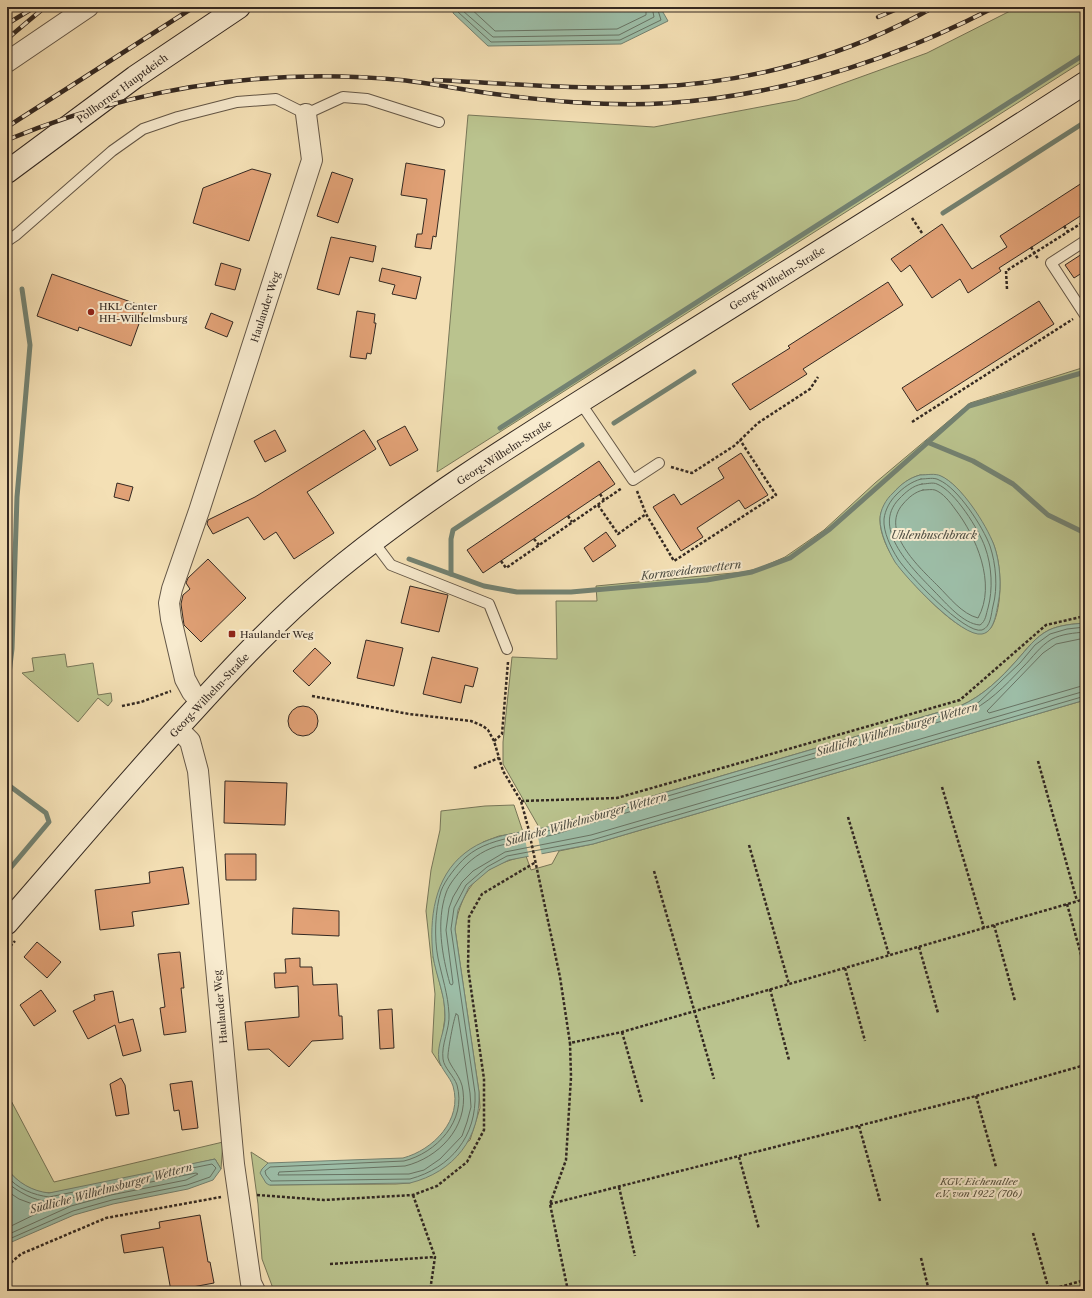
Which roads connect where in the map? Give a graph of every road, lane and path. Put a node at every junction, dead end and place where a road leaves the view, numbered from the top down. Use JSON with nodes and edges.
{"nodes":[{"id":1,"x":88,"y":7,"type":"edge"},
{"id":2,"x":239,"y":7,"type":"edge"},
{"id":3,"x":7,"y":62,"type":"edge"},
{"id":4,"x":1085,"y":82,"type":"edge"},
{"id":5,"x":306,"y":114,"type":"junction"},
{"id":6,"x":439,"y":122,"type":"dead end"},
{"id":7,"x":7,"y":172,"type":"edge"},
{"id":8,"x":912,"y":218,"type":"dead end"},
{"id":9,"x":1085,"y":221,"type":"edge"},
{"id":10,"x":922,"y":233,"type":"dead end"},
{"id":11,"x":7,"y":241,"type":"edge"},
{"id":12,"x":1085,"y":241,"type":"edge"},
{"id":13,"x":1007,"y":289,"type":"dead end"},
{"id":14,"x":1084,"y":314,"type":"edge"},
{"id":15,"x":818,"y":377,"type":"dead end"},
{"id":16,"x":580,"y":402,"type":"junction"},
{"id":17,"x":912,"y":422,"type":"dead end"},
{"id":18,"x":740,"y":440,"type":"junction"},
{"id":19,"x":659,"y":463,"type":"joint"},
{"id":20,"x":633,"y":480,"type":"junction"},
{"id":21,"x":600,"y":494,"type":"dead end"},
{"id":22,"x":604,"y":500,"type":"junction"},
{"id":23,"x":598,"y":504,"type":"junction"},
{"id":24,"x":646,"y":514,"type":"junction"},
{"id":25,"x":568,"y":516,"type":"dead end"},
{"id":26,"x":572,"y":522,"type":"junction"},
{"id":27,"x":534,"y":539,"type":"dead end"},
{"id":28,"x":373,"y":541,"type":"junction"},
{"id":29,"x":539,"y":545,"type":"junction"},
{"id":30,"x":501,"y":561,"type":"dead end"},
{"id":31,"x":1085,"y":616,"type":"edge"},
{"id":32,"x":507,"y":650,"type":"joint"},
{"id":33,"x":312,"y":696,"type":"dead end"},
{"id":34,"x":197,"y":697,"type":"junction"},
{"id":35,"x":122,"y":706,"type":"dead end"},
{"id":36,"x":177,"y":728,"type":"junction"},
{"id":37,"x":494,"y":741,"type":"junction"},
{"id":38,"x":499,"y":758,"type":"junction"},
{"id":39,"x":1038,"y":761,"type":"dead end"},
{"id":40,"x":474,"y":768,"type":"dead end"},
{"id":41,"x":942,"y":787,"type":"dead end"},
{"id":42,"x":520,"y":801,"type":"junction"},
{"id":43,"x":848,"y":817,"type":"dead end"},
{"id":44,"x":749,"y":845,"type":"dead end"},
{"id":45,"x":536,"y":860,"type":"junction"},
{"id":46,"x":654,"y":871,"type":"dead end"},
{"id":47,"x":1085,"y":899,"type":"edge"},
{"id":48,"x":1077,"y":901,"type":"junction"},
{"id":49,"x":1067,"y":904,"type":"junction"},
{"id":50,"x":7,"y":923,"type":"edge"},
{"id":51,"x":994,"y":925,"type":"junction"},
{"id":52,"x":984,"y":928,"type":"junction"},
{"id":53,"x":919,"y":947,"type":"junction"},
{"id":54,"x":889,"y":955,"type":"junction"},
{"id":55,"x":845,"y":968,"type":"junction"},
{"id":56,"x":1085,"y":969,"type":"edge"},
{"id":57,"x":789,"y":984,"type":"junction"},
{"id":58,"x":770,"y":989,"type":"junction"},
{"id":59,"x":1015,"y":1001,"type":"dead end"},
{"id":60,"x":694,"y":1011,"type":"junction"},
{"id":61,"x":938,"y":1013,"type":"dead end"},
{"id":62,"x":622,"y":1032,"type":"junction"},
{"id":63,"x":865,"y":1041,"type":"dead end"},
{"id":64,"x":570,"y":1043,"type":"junction"},
{"id":65,"x":789,"y":1060,"type":"dead end"},
{"id":66,"x":1085,"y":1065,"type":"edge"},
{"id":67,"x":714,"y":1079,"type":"dead end"},
{"id":68,"x":976,"y":1096,"type":"junction"},
{"id":69,"x":642,"y":1102,"type":"dead end"},
{"id":70,"x":859,"y":1126,"type":"junction"},
{"id":71,"x":739,"y":1156,"type":"junction"},
{"id":72,"x":996,"y":1167,"type":"dead end"},
{"id":73,"x":619,"y":1187,"type":"junction"},
{"id":74,"x":237,"y":1194,"type":"junction"},
{"id":75,"x":413,"y":1195,"type":"junction"},
{"id":76,"x":880,"y":1201,"type":"dead end"},
{"id":77,"x":550,"y":1204,"type":"junction"},
{"id":78,"x":758,"y":1229,"type":"dead end"},
{"id":79,"x":1033,"y":1233,"type":"dead end"},
{"id":80,"x":635,"y":1256,"type":"dead end"},
{"id":81,"x":435,"y":1257,"type":"junction"},
{"id":82,"x":921,"y":1258,"type":"dead end"},
{"id":83,"x":330,"y":1264,"type":"dead end"},
{"id":84,"x":7,"y":1266,"type":"edge"},
{"id":85,"x":1085,"y":1280,"type":"edge"},
{"id":86,"x":813,"y":1287,"type":"dead end"},
{"id":87,"x":1049,"y":1290,"type":"junction"},
{"id":88,"x":256,"y":1291,"type":"edge"},
{"id":89,"x":430,"y":1291,"type":"edge"},
{"id":90,"x":568,"y":1291,"type":"edge"},
{"id":91,"x":814,"y":1291,"type":"edge"},
{"id":92,"x":929,"y":1291,"type":"edge"},
{"id":93,"x":1045,"y":1291,"type":"edge"}],
"edges":[{"from":1,"to":3,"type":"street"},
{"from":2,"to":7,"type":"main road","name":"Pollhorner Hauptdeich"},
{"from":4,"to":16,"type":"main road","name":"Georg-Wilhelm-Straße"},
{"from":5,"to":6,"type":"lane"},
{"from":5,"to":11,"type":"lane"},
{"from":5,"to":34,"type":"street","name":"Haulander Weg"},
{"from":8,"to":10,"type":"path"},
{"from":9,"to":13,"type":"path"},
{"from":12,"to":14,"type":"lane"},
{"from":14,"to":17,"type":"path"},
{"from":15,"to":18,"type":"path"},
{"from":16,"to":20,"type":"lane"},
{"from":16,"to":28,"type":"main road","name":"Georg-Wilhelm-Straße"},
{"from":18,"to":19,"type":"path"},
{"from":18,"to":24,"type":"path"},
{"from":19,"to":20,"type":"lane"},
{"from":20,"to":22,"type":"path"},
{"from":20,"to":24,"type":"path"},
{"from":21,"to":22,"type":"path"},
{"from":22,"to":23,"type":"path"},
{"from":23,"to":24,"type":"path"},
{"from":23,"to":26,"type":"path"},
{"from":25,"to":26,"type":"path"},
{"from":26,"to":29,"type":"path"},
{"from":27,"to":29,"type":"path"},
{"from":28,"to":32,"type":"lane"},
{"from":28,"to":34,"type":"main road","name":"Georg-Wilhelm-Straße"},
{"from":29,"to":30,"type":"path"},
{"from":31,"to":42,"type":"path"},
{"from":32,"to":37,"type":"path"},
{"from":33,"to":37,"type":"path"},
{"from":34,"to":35,"type":"path"},
{"from":34,"to":36,"type":"main road","name":"Georg-Wilhelm-Straße"},
{"from":36,"to":50,"type":"main road","name":"Georg-Wilhelm-Straße"},
{"from":36,"to":74,"type":"street","name":"Haulander Weg"},
{"from":37,"to":38,"type":"path"},
{"from":38,"to":40,"type":"path"},
{"from":38,"to":42,"type":"path"},
{"from":39,"to":48,"type":"path"},
{"from":41,"to":52,"type":"path"},
{"from":42,"to":45,"type":"path"},
{"from":43,"to":54,"type":"path"},
{"from":44,"to":57,"type":"path"},
{"from":45,"to":64,"type":"path"},
{"from":45,"to":75,"type":"path"},
{"from":46,"to":60,"type":"path"},
{"from":47,"to":48,"type":"path"},
{"from":48,"to":49,"type":"path"},
{"from":49,"to":51,"type":"path"},
{"from":49,"to":56,"type":"path"},
{"from":51,"to":52,"type":"path"},
{"from":51,"to":59,"type":"path"},
{"from":52,"to":53,"type":"path"},
{"from":53,"to":54,"type":"path"},
{"from":53,"to":61,"type":"path"},
{"from":54,"to":55,"type":"path"},
{"from":55,"to":57,"type":"path"},
{"from":55,"to":63,"type":"path"},
{"from":57,"to":58,"type":"path"},
{"from":58,"to":60,"type":"path"},
{"from":58,"to":65,"type":"path"},
{"from":60,"to":62,"type":"path"},
{"from":60,"to":67,"type":"path"},
{"from":62,"to":64,"type":"path"},
{"from":62,"to":69,"type":"path"},
{"from":64,"to":77,"type":"path"},
{"from":66,"to":68,"type":"path"},
{"from":68,"to":70,"type":"path"},
{"from":68,"to":72,"type":"path"},
{"from":70,"to":71,"type":"path"},
{"from":70,"to":76,"type":"path"},
{"from":71,"to":73,"type":"path"},
{"from":71,"to":78,"type":"path"},
{"from":73,"to":77,"type":"path"},
{"from":73,"to":80,"type":"path"},
{"from":74,"to":75,"type":"path"},
{"from":74,"to":84,"type":"path"},
{"from":74,"to":88,"type":"street","name":"Haulander Weg"},
{"from":75,"to":81,"type":"path"},
{"from":77,"to":90,"type":"path"},
{"from":79,"to":87,"type":"path"},
{"from":81,"to":83,"type":"path"},
{"from":81,"to":89,"type":"path"},
{"from":82,"to":92,"type":"path"},
{"from":85,"to":87,"type":"path"},
{"from":86,"to":91,"type":"path"},
{"from":87,"to":93,"type":"path"}]}
